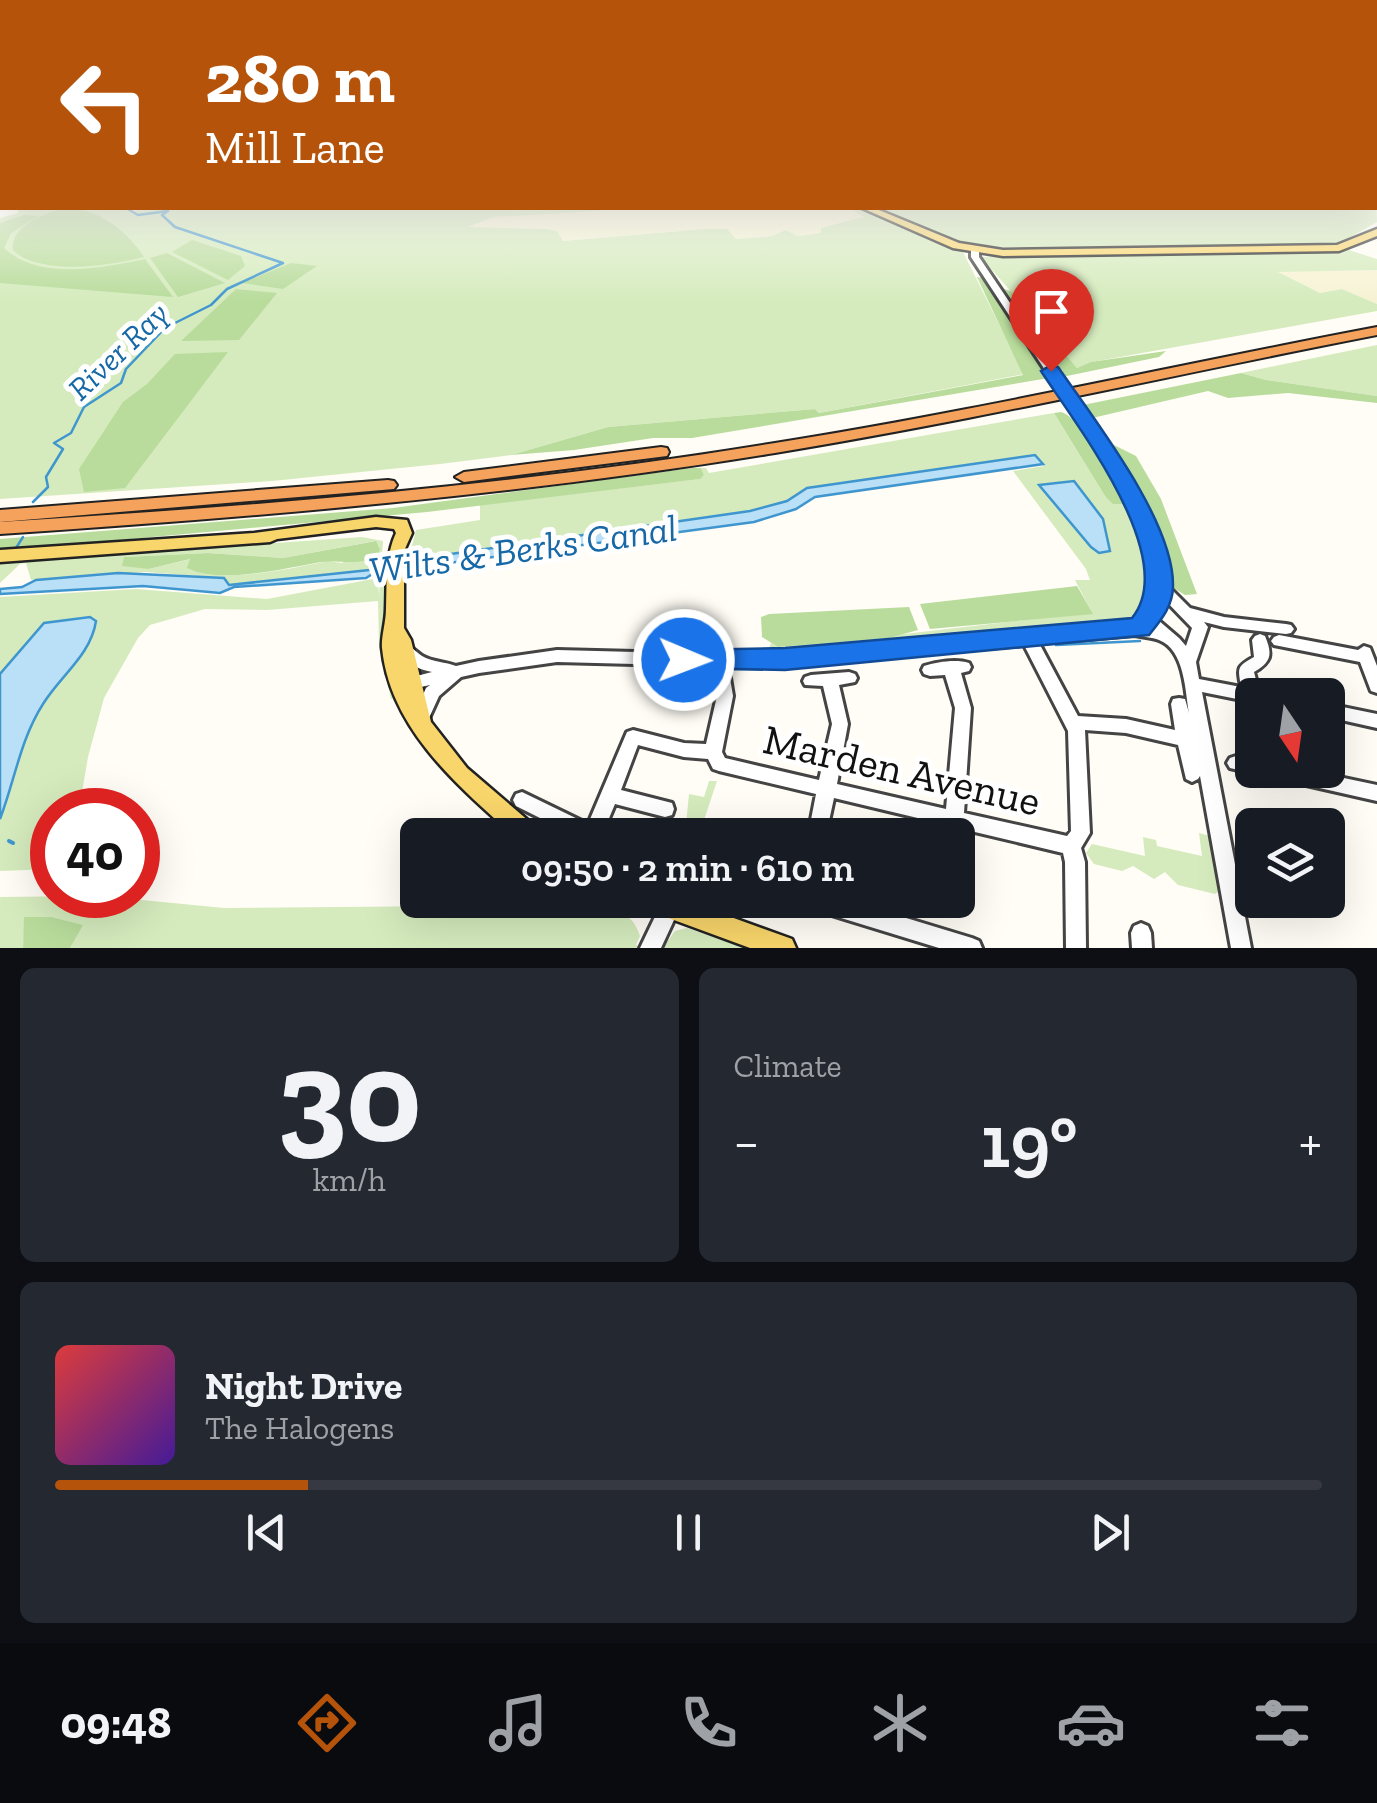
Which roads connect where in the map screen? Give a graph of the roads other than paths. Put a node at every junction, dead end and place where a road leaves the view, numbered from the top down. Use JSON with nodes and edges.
{"nodes":[{"id":1,"x":878,"y":212,"type":"edge"},
{"id":2,"x":1377,"y":232,"type":"edge"},
{"id":3,"x":976,"y":250,"type":"junction"},
{"id":4,"x":1377,"y":322,"type":"edge"},
{"id":5,"x":1377,"y":331,"type":"edge"},
{"id":6,"x":0,"y":516,"type":"edge"},
{"id":7,"x":0,"y":528,"type":"edge"},
{"id":8,"x":260,"y":536,"type":"junction"},
{"id":9,"x":396,"y":552,"type":"junction"},
{"id":10,"x":0,"y":556,"type":"edge"},
{"id":11,"x":1160,"y":586,"type":"junction"},
{"id":12,"x":1182,"y":610,"type":"junction"},
{"id":13,"x":1152,"y":613,"type":"junction"},
{"id":14,"x":1224,"y":622,"type":"junction"},
{"id":15,"x":1134,"y":630,"type":"junction"},
{"id":16,"x":1197,"y":634,"type":"junction"},
{"id":17,"x":1168,"y":637,"type":"junction"},
{"id":18,"x":399,"y":638,"type":"junction"},
{"id":19,"x":1028,"y":638,"type":"junction"},
{"id":20,"x":1260,"y":640,"type":"dead end"},
{"id":21,"x":719,"y":661,"type":"junction"},
{"id":22,"x":1188,"y":662,"type":"junction"},
{"id":23,"x":1371,"y":668,"type":"edge"},
{"id":24,"x":930,"y":670,"type":"dead end"},
{"id":25,"x":461,"y":671,"type":"junction"},
{"id":26,"x":1248,"y":678,"type":"edge"},
{"id":27,"x":811,"y":681,"type":"dead end"},
{"id":28,"x":406,"y":684,"type":"junction"},
{"id":29,"x":1192,"y":684,"type":"junction"},
{"id":30,"x":1235,"y":693,"type":"edge"},
{"id":31,"x":1179,"y":704,"type":"dead end"},
{"id":32,"x":1345,"y":714,"type":"edge"},
{"id":33,"x":423,"y":717,"type":"junction"},
{"id":34,"x":1377,"y":721,"type":"edge"},
{"id":35,"x":1075,"y":723,"type":"junction"},
{"id":36,"x":1184,"y":739,"type":"junction"},
{"id":37,"x":713,"y":752,"type":"junction"},
{"id":38,"x":1192,"y":774,"type":"dead end"},
{"id":39,"x":1345,"y":785,"type":"edge"},
{"id":40,"x":826,"y":791,"type":"junction"},
{"id":41,"x":1377,"y":792,"type":"edge"},
{"id":42,"x":610,"y":794,"type":"junction"},
{"id":43,"x":522,"y":800,"type":"dead end"},
{"id":44,"x":666,"y":809,"type":"dead end"},
{"id":45,"x":510,"y":818,"type":"edge"},
{"id":46,"x":558,"y":818,"type":"edge"},
{"id":47,"x":599,"y":818,"type":"edge"},
{"id":48,"x":820,"y":818,"type":"edge"},
{"id":49,"x":945,"y":818,"type":"edge"},
{"id":50,"x":954,"y":818,"type":"edge"},
{"id":51,"x":975,"y":825,"type":"edge"},
{"id":52,"x":1071,"y":846,"type":"junction"},
{"id":53,"x":655,"y":918,"type":"edge"},
{"id":54,"x":700,"y":918,"type":"edge"},
{"id":55,"x":874,"y":918,"type":"edge"},
{"id":56,"x":1078,"y":947,"type":"edge"},
{"id":57,"x":650,"y":948,"type":"edge"},
{"id":58,"x":783,"y":948,"type":"edge"},
{"id":59,"x":972,"y":948,"type":"edge"},
{"id":60,"x":1242,"y":948,"type":"edge"}],
"edges":[{"from":1,"to":3,"type":"main road"},
{"from":2,"to":3,"type":"main road"},
{"from":3,"to":11,"type":"street","bridge":true},
{"from":4,"to":6,"type":"highway"},
{"from":5,"to":7,"type":"highway"},
{"from":8,"to":9,"type":"main road"},
{"from":8,"to":9,"type":"main road"},
{"from":8,"to":10,"type":"main road"},
{"from":9,"to":18,"type":"main road"},
{"from":11,"to":12,"type":"street"},
{"from":11,"to":13,"type":"street"},
{"from":12,"to":13,"type":"street"},
{"from":12,"to":14,"type":"street"},
{"from":12,"to":16,"type":"street"},
{"from":13,"to":15,"type":"street"},
{"from":13,"to":17,"type":"street"},
{"from":14,"to":16,"type":"street"},
{"from":14,"to":23,"type":"street"},
{"from":15,"to":17,"type":"street"},
{"from":15,"to":19,"type":"street"},
{"from":16,"to":17,"type":"street"},
{"from":16,"to":22,"type":"street"},
{"from":17,"to":22,"type":"street"},
{"from":18,"to":25,"type":"street"},
{"from":18,"to":28,"type":"main road"},
{"from":19,"to":21,"type":"street"},
{"from":19,"to":35,"type":"street","name":"Marden Avenue"},
{"from":20,"to":26,"type":"street"},
{"from":21,"to":25,"type":"street"},
{"from":21,"to":37,"type":"street","name":"Marden Avenue"},
{"from":22,"to":29,"type":"street"},
{"from":24,"to":50,"type":"street"},
{"from":25,"to":28,"type":"street"},
{"from":25,"to":33,"type":"street"},
{"from":27,"to":40,"type":"street"},
{"from":28,"to":33,"type":"main road"},
{"from":29,"to":30,"type":"street"},
{"from":29,"to":60,"type":"street"},
{"from":31,"to":36,"type":"street"},
{"from":32,"to":34,"type":"street"},
{"from":33,"to":45,"type":"main road"},
{"from":35,"to":36,"type":"street"},
{"from":35,"to":52,"type":"street","name":"Marden Avenue"},
{"from":36,"to":38,"type":"street"},
{"from":37,"to":40,"type":"street","name":"Marden Avenue"},
{"from":37,"to":42,"type":"street"},
{"from":39,"to":41,"type":"street"},
{"from":40,"to":48,"type":"street"},
{"from":40,"to":49,"type":"street","name":"Marden Avenue"},
{"from":42,"to":44,"type":"street"},
{"from":42,"to":47,"type":"street"},
{"from":43,"to":46,"type":"street"},
{"from":51,"to":52,"type":"street","name":"Marden Avenue"},
{"from":52,"to":56,"type":"street"},
{"from":53,"to":57,"type":"street"},
{"from":54,"to":58,"type":"main road"},
{"from":55,"to":59,"type":"street"}]}
